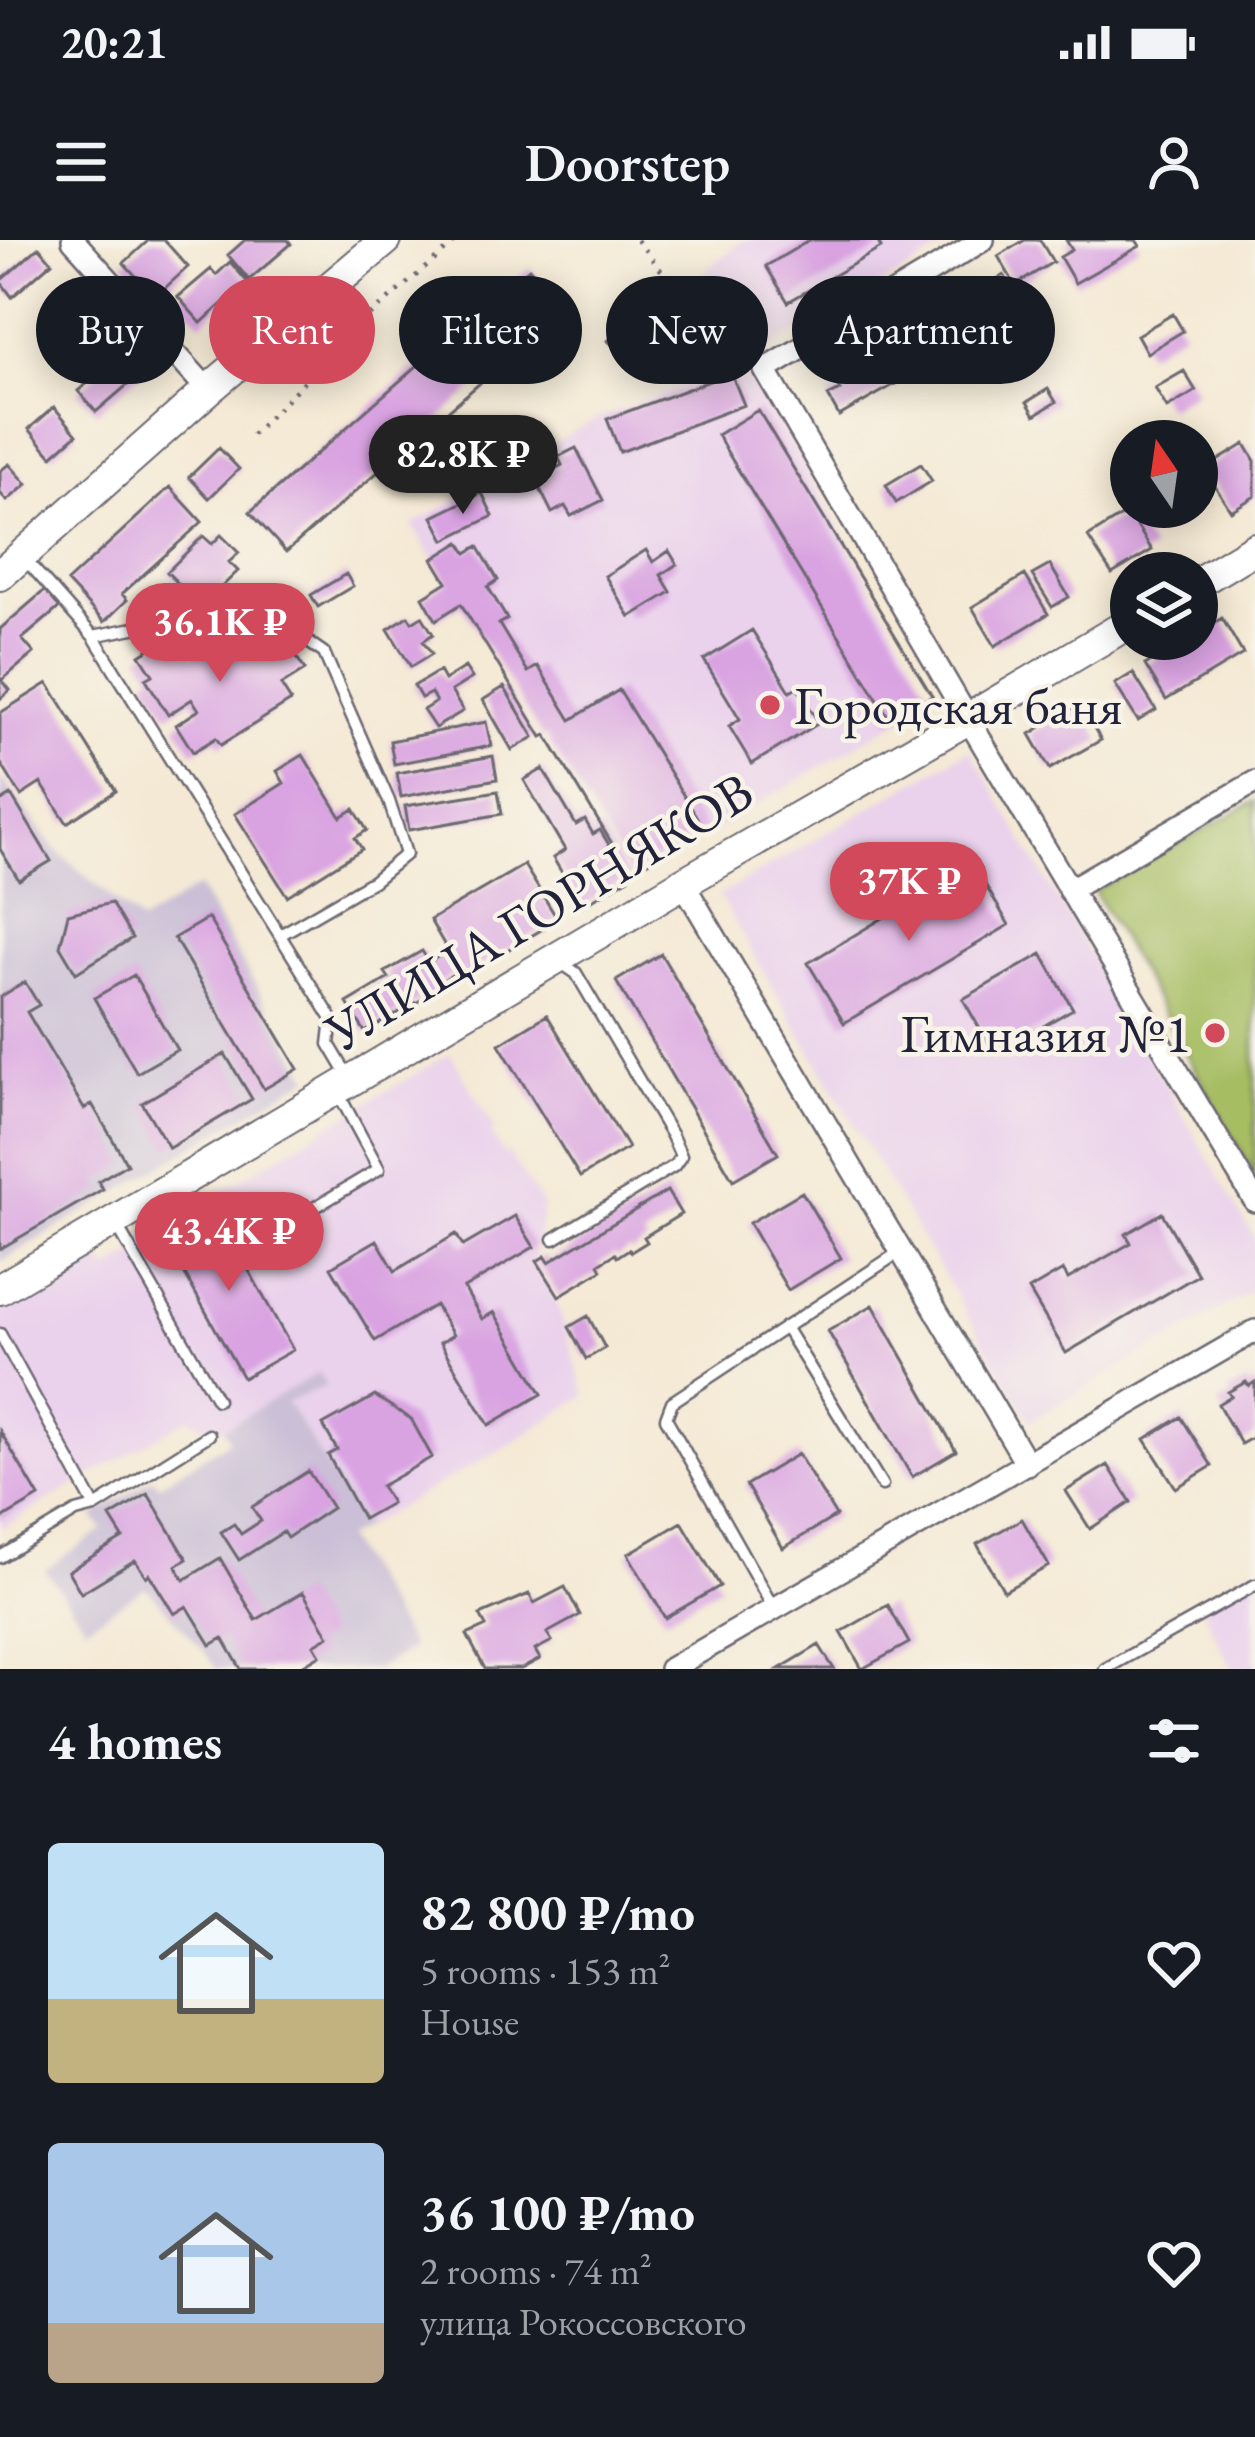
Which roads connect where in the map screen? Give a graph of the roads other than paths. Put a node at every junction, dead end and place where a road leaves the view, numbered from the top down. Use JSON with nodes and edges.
{"nodes":[{"id":1,"x":73,"y":240,"type":"edge"},
{"id":2,"x":386,"y":240,"type":"edge"},
{"id":3,"x":983,"y":240,"type":"edge"},
{"id":4,"x":208,"y":390,"type":"junction"},
{"id":5,"x":1255,"y":548,"type":"edge"},
{"id":6,"x":11,"y":565,"type":"edge"},
{"id":7,"x":1218,"y":570,"type":"edge"},
{"id":8,"x":1110,"y":634,"type":"edge"},
{"id":9,"x":93,"y":636,"type":"junction"},
{"id":10,"x":968,"y":719,"type":"junction"},
{"id":11,"x":1255,"y":782,"type":"edge"},
{"id":12,"x":683,"y":883,"type":"junction"},
{"id":13,"x":1070,"y":890,"type":"junction"},
{"id":14,"x":280,"y":935,"type":"junction"},
{"id":15,"x":555,"y":959,"type":"junction"},
{"id":16,"x":343,"y":1085,"type":"junction"},
{"id":17,"x":1255,"y":1201,"type":"edge"},
{"id":18,"x":302,"y":1215,"type":"dead end"},
{"id":19,"x":115,"y":1222,"type":"junction"},
{"id":20,"x":554,"y":1239,"type":"dead end"},
{"id":21,"x":901,"y":1251,"type":"junction"},
{"id":22,"x":0,"y":1289,"type":"edge"},
{"id":23,"x":785,"y":1327,"type":"junction"},
{"id":24,"x":1255,"y":1331,"type":"edge"},
{"id":25,"x":0,"y":1334,"type":"edge"},
{"id":26,"x":217,"y":1400,"type":"dead end"},
{"id":27,"x":209,"y":1435,"type":"dead end"},
{"id":28,"x":1027,"y":1464,"type":"junction"},
{"id":29,"x":882,"y":1486,"type":"dead end"},
{"id":30,"x":94,"y":1507,"type":"junction"},
{"id":31,"x":0,"y":1557,"type":"edge"},
{"id":32,"x":1255,"y":1585,"type":"edge"},
{"id":33,"x":774,"y":1609,"type":"junction"},
{"id":34,"x":670,"y":1669,"type":"edge"},
{"id":35,"x":1105,"y":1669,"type":"edge"}],
"edges":[{"from":1,"to":4,"type":"street"},
{"from":2,"to":4,"type":"street"},
{"from":3,"to":10,"type":"street"},
{"from":4,"to":6,"type":"street"},
{"from":5,"to":7,"type":"street"},
{"from":6,"to":9,"type":"lane"},
{"from":8,"to":10,"type":"street","name":"УЛИЦА ГОРНЯКОВ"},
{"from":9,"to":14,"type":"lane"},
{"from":9,"to":14,"type":"lane"},
{"from":10,"to":12,"type":"street","name":"УЛИЦА ГОРНЯКОВ"},
{"from":10,"to":13,"type":"street"},
{"from":11,"to":13,"type":"street"},
{"from":12,"to":15,"type":"street","name":"УЛИЦА ГОРНЯКОВ"},
{"from":12,"to":21,"type":"street"},
{"from":13,"to":17,"type":"street"},
{"from":14,"to":16,"type":"lane"},
{"from":15,"to":16,"type":"street","name":"УЛИЦА ГОРНЯКОВ"},
{"from":15,"to":20,"type":"lane"},
{"from":16,"to":18,"type":"lane"},
{"from":16,"to":19,"type":"street","name":"УЛИЦА ГОРНЯКОВ"},
{"from":19,"to":22,"type":"street","name":"УЛИЦА ГОРНЯКОВ"},
{"from":19,"to":26,"type":"lane"},
{"from":21,"to":23,"type":"lane"},
{"from":21,"to":28,"type":"street"},
{"from":23,"to":29,"type":"lane"},
{"from":23,"to":33,"type":"lane"},
{"from":24,"to":28,"type":"street"},
{"from":25,"to":30,"type":"lane"},
{"from":27,"to":30,"type":"lane"},
{"from":28,"to":33,"type":"street"},
{"from":30,"to":31,"type":"lane"},
{"from":32,"to":35,"type":"lane"},
{"from":33,"to":34,"type":"street"}]}
